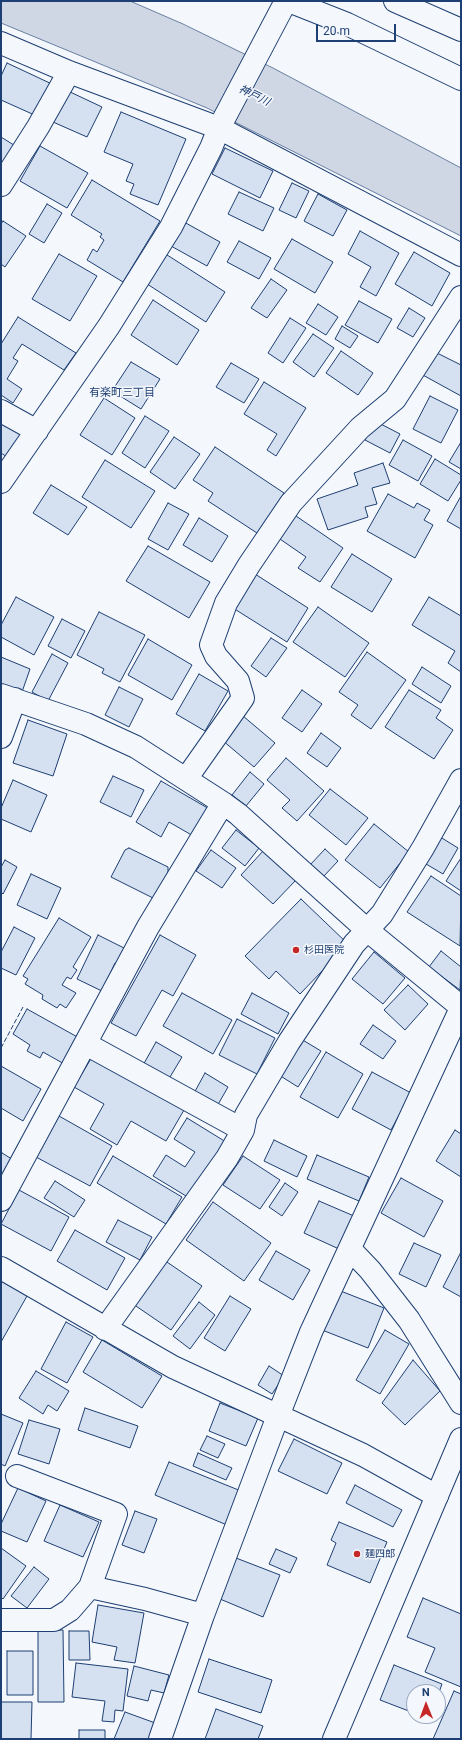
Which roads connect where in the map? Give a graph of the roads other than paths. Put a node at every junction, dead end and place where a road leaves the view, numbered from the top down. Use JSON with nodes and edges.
{"nodes":[{"id":1,"x":288,"y":1,"type":"edge"},
{"id":2,"x":395,"y":1,"type":"edge"},
{"id":3,"x":461,"y":30,"type":"edge"},
{"id":4,"x":1,"y":43,"type":"edge"},
{"id":5,"x":69,"y":72,"type":"junction"},
{"id":6,"x":461,"y":79,"type":"edge"},
{"id":7,"x":219,"y":128,"type":"junction"},
{"id":8,"x":1,"y":185,"type":"edge"},
{"id":9,"x":461,"y":255,"type":"edge"},
{"id":10,"x":461,"y":297,"type":"edge"},
{"id":11,"x":1,"y":411,"type":"edge"},
{"id":12,"x":37,"y":431,"type":"junction"},
{"id":13,"x":1,"y":482,"type":"edge"},
{"id":14,"x":8,"y":697,"type":"edge"},
{"id":15,"x":1,"y":737,"type":"edge"},
{"id":16,"x":186,"y":779,"type":"junction"},
{"id":17,"x":461,"y":780,"type":"edge"},
{"id":18,"x":223,"y":803,"type":"junction"},
{"id":19,"x":367,"y":930,"type":"junction"},
{"id":20,"x":461,"y":1008,"type":"edge"},
{"id":21,"x":86,"y":1044,"type":"junction"},
{"id":22,"x":243,"y":1130,"type":"junction"},
{"id":23,"x":1,"y":1200,"type":"edge"},
{"id":24,"x":350,"y":1248,"type":"junction"},
{"id":25,"x":1,"y":1268,"type":"edge"},
{"id":26,"x":105,"y":1329,"type":"junction"},
{"id":27,"x":461,"y":1404,"type":"edge"},
{"id":28,"x":278,"y":1416,"type":"junction"},
{"id":29,"x":461,"y":1439,"type":"edge"},
{"id":30,"x":17,"y":1476,"type":"dead end"},
{"id":31,"x":437,"y":1496,"type":"junction"},
{"id":32,"x":90,"y":1588,"type":"junction"},
{"id":33,"x":203,"y":1615,"type":"junction"},
{"id":34,"x":1,"y":1620,"type":"edge"},
{"id":35,"x":160,"y":1739,"type":"edge"},
{"id":36,"x":334,"y":1739,"type":"edge"}],
"edges":[{"from":1,"to":6,"type":"street"},
{"from":1,"to":7,"type":"street"},
{"from":2,"to":3,"type":"street"},
{"from":4,"to":5,"type":"street"},
{"from":5,"to":7,"type":"street"},
{"from":5,"to":8,"type":"street"},
{"from":7,"to":9,"type":"street"},
{"from":7,"to":12,"type":"street"},
{"from":10,"to":16,"type":"street"},
{"from":11,"to":12,"type":"street"},
{"from":12,"to":13,"type":"street"},
{"from":14,"to":15,"type":"street"},
{"from":14,"to":16,"type":"street"},
{"from":16,"to":18,"type":"street"},
{"from":17,"to":19,"type":"street"},
{"from":18,"to":19,"type":"street"},
{"from":18,"to":21,"type":"street"},
{"from":19,"to":20,"type":"street"},
{"from":19,"to":22,"type":"street"},
{"from":20,"to":24,"type":"street"},
{"from":21,"to":22,"type":"street"},
{"from":21,"to":23,"type":"street"},
{"from":22,"to":26,"type":"street"},
{"from":24,"to":27,"type":"street"},
{"from":24,"to":28,"type":"street"},
{"from":25,"to":26,"type":"street"},
{"from":26,"to":28,"type":"street"},
{"from":28,"to":31,"type":"street"},
{"from":28,"to":33,"type":"street"},
{"from":29,"to":31,"type":"street"},
{"from":30,"to":32,"type":"street"},
{"from":31,"to":36,"type":"street"},
{"from":32,"to":33,"type":"street"},
{"from":32,"to":34,"type":"street"},
{"from":33,"to":35,"type":"street"}]}
